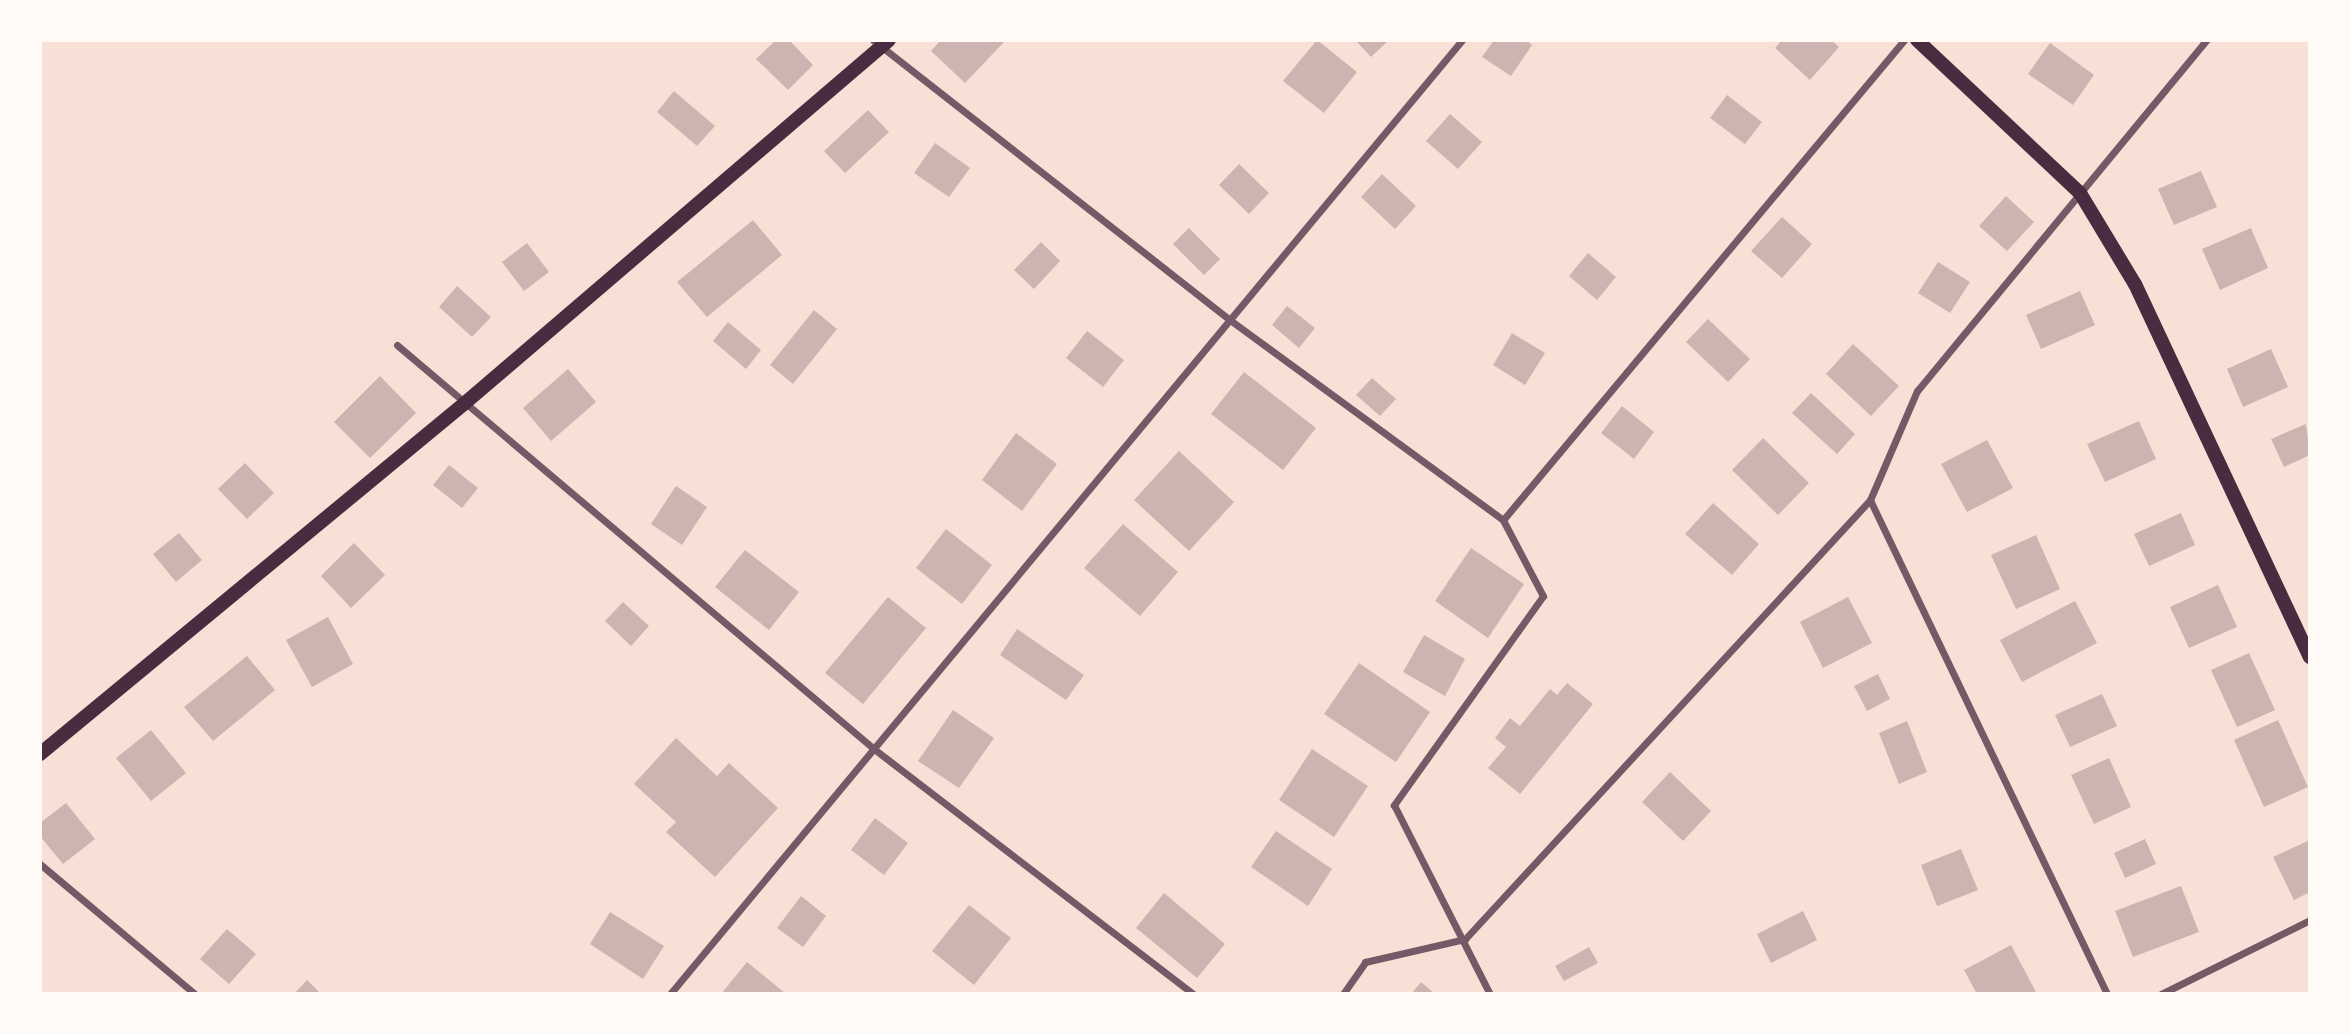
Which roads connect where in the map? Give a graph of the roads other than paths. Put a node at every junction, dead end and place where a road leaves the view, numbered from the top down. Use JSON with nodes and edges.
{"nodes":[{"id":1,"x":1462,"y":40,"type":"edge"},
{"id":2,"x":1904,"y":40,"type":"edge"},
{"id":3,"x":1917,"y":40,"type":"edge"},
{"id":4,"x":2206,"y":40,"type":"edge"},
{"id":5,"x":881,"y":42,"type":"edge"},
{"id":6,"x":2080,"y":193,"type":"junction"},
{"id":7,"x":1230,"y":320,"type":"junction"},
{"id":8,"x":397,"y":345,"type":"dead end"},
{"id":9,"x":465,"y":403,"type":"junction"},
{"id":10,"x":1870,"y":500,"type":"junction"},
{"id":11,"x":1503,"y":520,"type":"junction"},
{"id":12,"x":2310,"y":657,"type":"edge"},
{"id":13,"x":874,"y":750,"type":"junction"},
{"id":14,"x":40,"y":754,"type":"edge"},
{"id":15,"x":40,"y":864,"type":"edge"},
{"id":16,"x":2310,"y":920,"type":"edge"},
{"id":17,"x":1465,"y":939,"type":"junction"},
{"id":18,"x":195,"y":994,"type":"edge"},
{"id":19,"x":670,"y":994,"type":"edge"},
{"id":20,"x":1193,"y":994,"type":"edge"},
{"id":21,"x":1343,"y":994,"type":"edge"},
{"id":22,"x":1490,"y":994,"type":"edge"},
{"id":23,"x":2107,"y":994,"type":"edge"},
{"id":24,"x":2161,"y":994,"type":"edge"}],
"edges":[{"from":1,"to":7,"type":"street"},
{"from":2,"to":11,"type":"street"},
{"from":3,"to":6,"type":"main road"},
{"from":4,"to":6,"type":"street"},
{"from":5,"to":7,"type":"street"},
{"from":5,"to":9,"type":"main road"},
{"from":6,"to":10,"type":"street"},
{"from":6,"to":12,"type":"main road"},
{"from":7,"to":11,"type":"street"},
{"from":7,"to":13,"type":"street"},
{"from":8,"to":9,"type":"street"},
{"from":9,"to":13,"type":"street"},
{"from":9,"to":14,"type":"main road"},
{"from":10,"to":17,"type":"street"},
{"from":10,"to":23,"type":"street"},
{"from":11,"to":17,"type":"street"},
{"from":13,"to":19,"type":"street"},
{"from":13,"to":20,"type":"street"},
{"from":15,"to":18,"type":"street"},
{"from":16,"to":24,"type":"street"},
{"from":17,"to":21,"type":"street"},
{"from":17,"to":22,"type":"street"}]}
